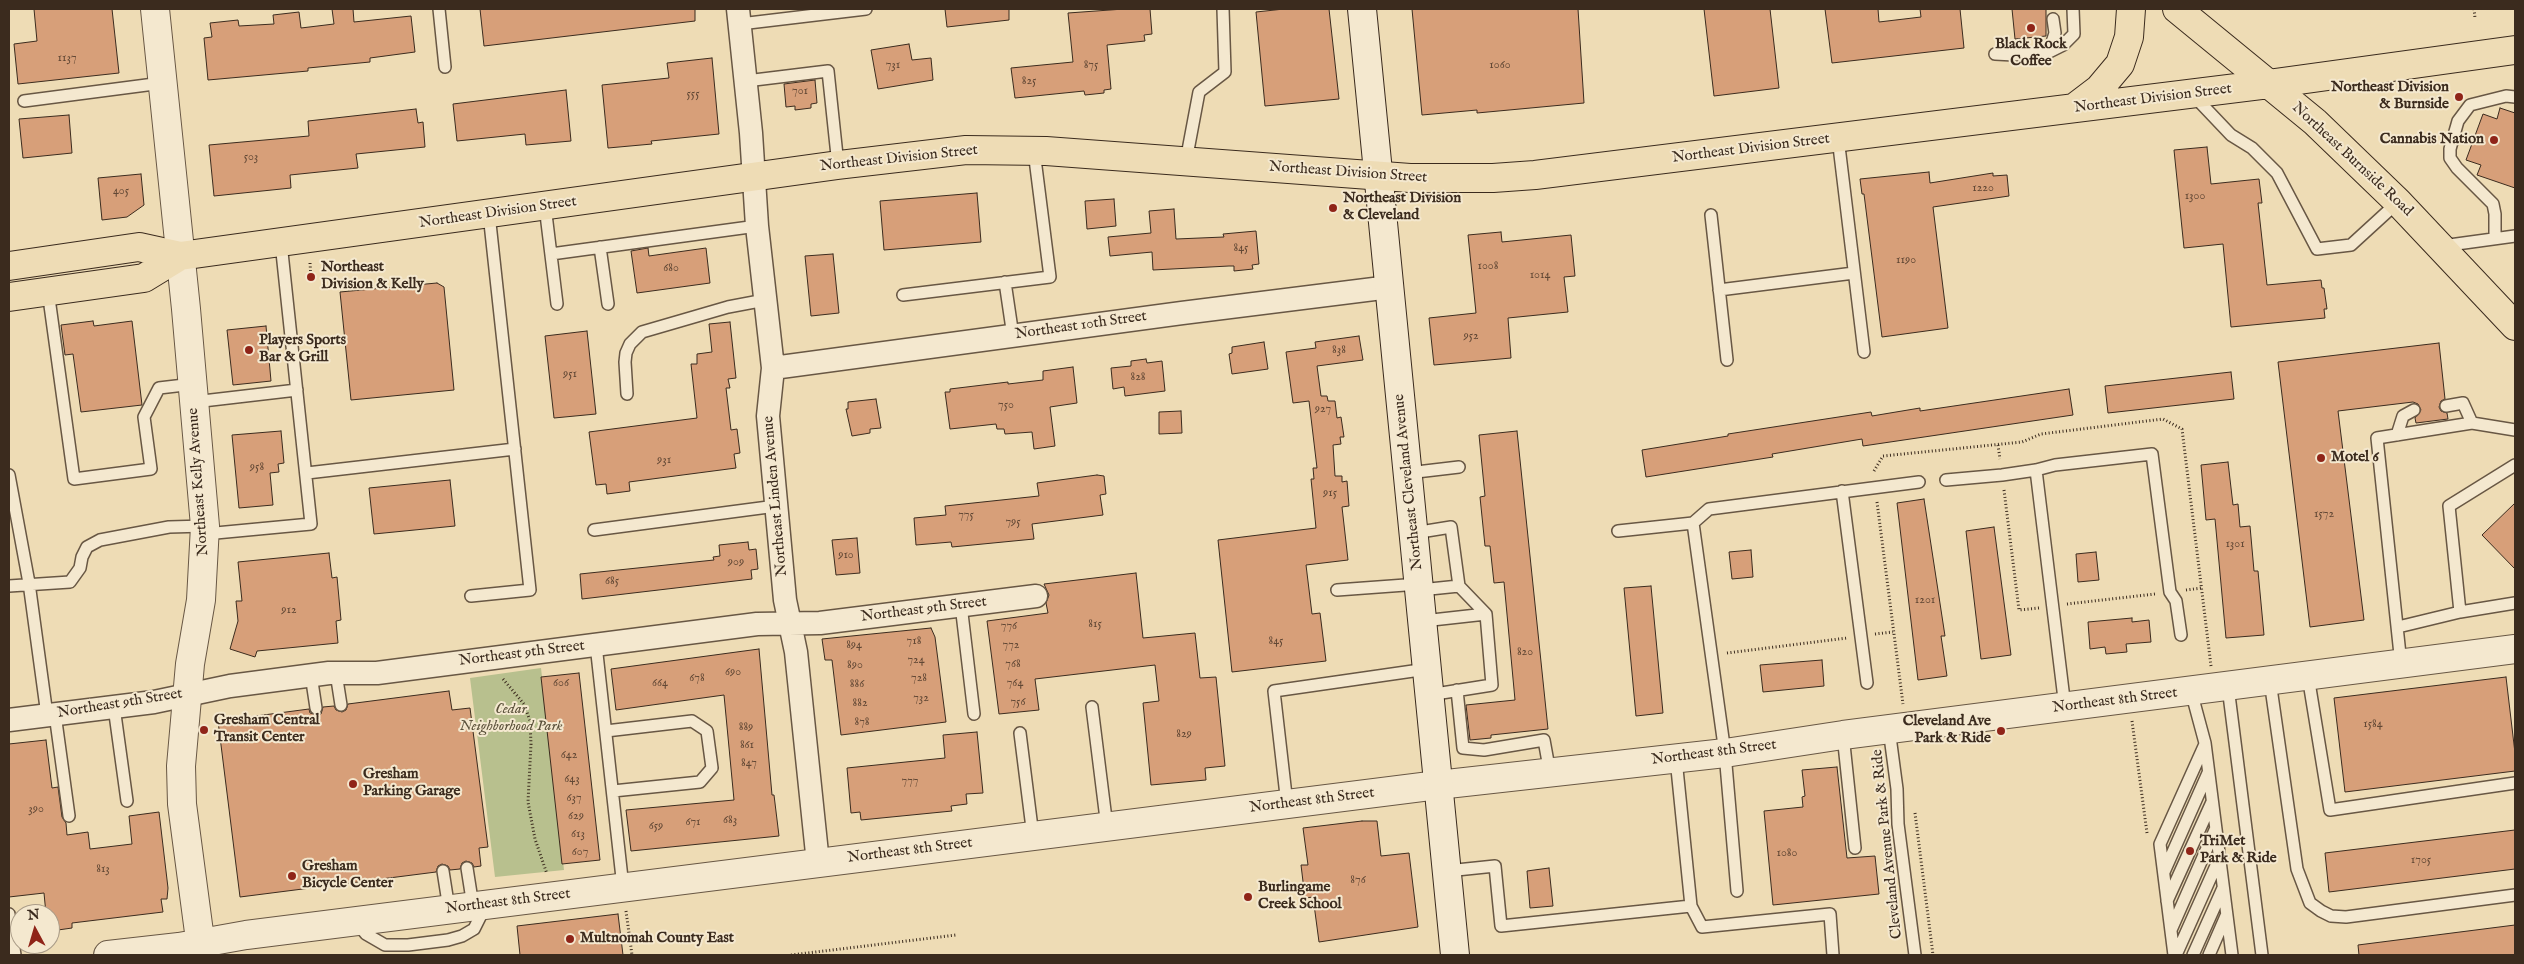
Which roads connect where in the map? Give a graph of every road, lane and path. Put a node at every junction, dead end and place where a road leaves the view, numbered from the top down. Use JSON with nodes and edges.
{"nodes":[{"id":1,"x":155,"y":9,"type":"edge"},
{"id":2,"x":439,"y":9,"type":"edge"},
{"id":3,"x":866,"y":9,"type":"edge"},
{"id":4,"x":1223,"y":9,"type":"edge"},
{"id":5,"x":1362,"y":9,"type":"edge"},
{"id":6,"x":2073,"y":9,"type":"edge"},
{"id":7,"x":2130,"y":9,"type":"edge"},
{"id":8,"x":2177,"y":9,"type":"edge"},
{"id":9,"x":2474,"y":9,"type":"edge"},
{"id":10,"x":739,"y":16,"type":"edge"},
{"id":11,"x":2475,"y":18,"type":"dead end"},
{"id":12,"x":2053,"y":19,"type":"dead end"},
{"id":13,"x":2515,"y":50,"type":"edge"},
{"id":14,"x":2049,"y":52,"type":"junction"},
{"id":15,"x":1996,"y":54,"type":"dead end"},
{"id":16,"x":445,"y":67,"type":"dead end"},
{"id":17,"x":746,"y":81,"type":"junction"},
{"id":18,"x":162,"y":83,"type":"junction"},
{"id":19,"x":2269,"y":84,"type":"junction"},
{"id":20,"x":2191,"y":94,"type":"junction"},
{"id":21,"x":2515,"y":97,"type":"edge"},
{"id":22,"x":24,"y":101,"type":"dead end"},
{"id":23,"x":2072,"y":109,"type":"junction"},
{"id":24,"x":1838,"y":138,"type":"junction"},
{"id":25,"x":1034,"y":150,"type":"junction"},
{"id":26,"x":1186,"y":161,"type":"junction"},
{"id":27,"x":838,"y":165,"type":"junction"},
{"id":28,"x":1379,"y":175,"type":"junction"},
{"id":29,"x":753,"y":177,"type":"junction"},
{"id":30,"x":2398,"y":202,"type":"junction"},
{"id":31,"x":545,"y":206,"type":"junction"},
{"id":32,"x":489,"y":214,"type":"junction"},
{"id":33,"x":1711,"y":215,"type":"dead end"},
{"id":34,"x":757,"y":226,"type":"junction"},
{"id":35,"x":2515,"y":236,"type":"edge"},
{"id":36,"x":2495,"y":238,"type":"junction"},
{"id":37,"x":281,"y":243,"type":"junction"},
{"id":38,"x":2440,"y":246,"type":"junction"},
{"id":39,"x":600,"y":247,"type":"junction"},
{"id":40,"x":551,"y":254,"type":"junction"},
{"id":41,"x":180,"y":256,"type":"junction"},
{"id":42,"x":9,"y":266,"type":"edge"},
{"id":43,"x":1854,"y":273,"type":"junction"},
{"id":44,"x":1005,"y":282,"type":"junction"},
{"id":45,"x":1390,"y":287,"type":"junction"},
{"id":46,"x":1719,"y":290,"type":"junction"},
{"id":47,"x":48,"y":291,"type":"junction"},
{"id":48,"x":903,"y":295,"type":"dead end"},
{"id":49,"x":9,"y":297,"type":"edge"},
{"id":50,"x":765,"y":300,"type":"junction"},
{"id":51,"x":557,"y":304,"type":"dead end"},
{"id":52,"x":608,"y":304,"type":"dead end"},
{"id":53,"x":2512,"y":315,"type":"edge"},
{"id":54,"x":1013,"y":336,"type":"junction"},
{"id":55,"x":1864,"y":352,"type":"dead end"},
{"id":56,"x":1727,"y":360,"type":"dead end"},
{"id":57,"x":772,"y":368,"type":"junction"},
{"id":58,"x":298,"y":390,"type":"junction"},
{"id":59,"x":193,"y":393,"type":"junction"},
{"id":60,"x":627,"y":394,"type":"dead end"},
{"id":61,"x":2446,"y":406,"type":"dead end"},
{"id":62,"x":2414,"y":410,"type":"dead end"},
{"id":63,"x":2472,"y":423,"type":"junction"},
{"id":64,"x":2515,"y":430,"type":"edge"},
{"id":65,"x":2397,"y":434,"type":"junction"},
{"id":66,"x":515,"y":449,"type":"junction"},
{"id":67,"x":2515,"y":464,"type":"edge"},
{"id":68,"x":1459,"y":467,"type":"dead end"},
{"id":69,"x":2036,"y":470,"type":"junction"},
{"id":70,"x":1408,"y":472,"type":"junction"},
{"id":71,"x":307,"y":473,"type":"junction"},
{"id":72,"x":9,"y":474,"type":"edge"},
{"id":73,"x":1946,"y":480,"type":"dead end"},
{"id":74,"x":1919,"y":482,"type":"dead end"},
{"id":75,"x":1842,"y":491,"type":"junction"},
{"id":76,"x":776,"y":506,"type":"junction"},
{"id":77,"x":1693,"y":523,"type":"junction"},
{"id":78,"x":205,"y":530,"type":"junction"},
{"id":79,"x":594,"y":530,"type":"dead end"},
{"id":80,"x":1618,"y":531,"type":"dead end"},
{"id":81,"x":1414,"y":533,"type":"junction"},
{"id":82,"x":29,"y":583,"type":"junction"},
{"id":83,"x":9,"y":586,"type":"edge"},
{"id":84,"x":1459,"y":586,"type":"junction"},
{"id":85,"x":1419,"y":587,"type":"junction"},
{"id":86,"x":1337,"y":590,"type":"dead end"},
{"id":87,"x":471,"y":596,"type":"dead end"},
{"id":88,"x":1036,"y":596,"type":"dead end"},
{"id":89,"x":2515,"y":603,"type":"edge"},
{"id":90,"x":961,"y":605,"type":"junction"},
{"id":91,"x":2460,"y":612,"type":"junction"},
{"id":92,"x":1486,"y":614,"type":"junction"},
{"id":93,"x":1422,"y":621,"type":"junction"},
{"id":94,"x":790,"y":624,"type":"junction"},
{"id":95,"x":2398,"y":627,"type":"junction"},
{"id":96,"x":1893,"y":632,"type":"dead end"},
{"id":97,"x":2181,"y":635,"type":"dead end"},
{"id":98,"x":1861,"y":636,"type":"junction"},
{"id":99,"x":596,"y":645,"type":"junction"},
{"id":100,"x":2515,"y":649,"type":"edge"},
{"id":101,"x":1711,"y":655,"type":"junction"},
{"id":102,"x":495,"y":658,"type":"junction"},
{"id":103,"x":2402,"y":664,"type":"junction"},
{"id":104,"x":336,"y":673,"type":"junction"},
{"id":105,"x":311,"y":675,"type":"junction"},
{"id":106,"x":2308,"y":676,"type":"junction"},
{"id":107,"x":2270,"y":681,"type":"junction"},
{"id":108,"x":1428,"y":682,"type":"junction"},
{"id":109,"x":1867,"y":683,"type":"dead end"},
{"id":110,"x":2228,"y":687,"type":"junction"},
{"id":111,"x":1457,"y":690,"type":"junction"},
{"id":112,"x":2191,"y":691,"type":"junction"},
{"id":113,"x":186,"y":695,"type":"junction"},
{"id":114,"x":341,"y":705,"type":"dead end"},
{"id":115,"x":114,"y":707,"type":"junction"},
{"id":116,"x":2065,"y":707,"type":"junction"},
{"id":117,"x":316,"y":708,"type":"dead end"},
{"id":118,"x":1092,"y":708,"type":"dead end"},
{"id":119,"x":974,"y":714,"type":"dead end"},
{"id":120,"x":51,"y":715,"type":"junction"},
{"id":121,"x":9,"y":720,"type":"edge"},
{"id":122,"x":1890,"y":729,"type":"junction"},
{"id":123,"x":606,"y":731,"type":"junction"},
{"id":124,"x":1020,"y":733,"type":"dead end"},
{"id":125,"x":1843,"y":735,"type":"junction"},
{"id":126,"x":2205,"y":743,"type":"junction"},
{"id":127,"x":1724,"y":753,"type":"junction"},
{"id":128,"x":1676,"y":758,"type":"junction"},
{"id":129,"x":2209,"y":771,"type":"junction"},
{"id":130,"x":1550,"y":773,"type":"junction"},
{"id":131,"x":2515,"y":783,"type":"edge"},
{"id":132,"x":1438,"y":785,"type":"junction"},
{"id":133,"x":613,"y":792,"type":"junction"},
{"id":134,"x":2212,"y":800,"type":"junction"},
{"id":135,"x":127,"y":801,"type":"dead end"},
{"id":136,"x":1287,"y":804,"type":"junction"},
{"id":137,"x":1914,"y":806,"type":"dead end"},
{"id":138,"x":69,"y":816,"type":"dead end"},
{"id":139,"x":1107,"y":827,"type":"junction"},
{"id":140,"x":2216,"y":829,"type":"junction"},
{"id":141,"x":1033,"y":836,"type":"junction"},
{"id":142,"x":1855,"y":848,"type":"dead end"},
{"id":143,"x":2220,"y":857,"type":"junction"},
{"id":144,"x":818,"y":863,"type":"junction"},
{"id":145,"x":467,"y":868,"type":"dead end"},
{"id":146,"x":443,"y":871,"type":"dead end"},
{"id":147,"x":1447,"y":871,"type":"junction"},
{"id":148,"x":2163,"y":873,"type":"junction"},
{"id":149,"x":2223,"y":886,"type":"junction"},
{"id":150,"x":623,"y":887,"type":"junction"},
{"id":151,"x":1737,"y":891,"type":"dead end"},
{"id":152,"x":2515,"y":895,"type":"edge"},
{"id":153,"x":550,"y":896,"type":"junction"},
{"id":154,"x":2167,"y":902,"type":"junction"},
{"id":155,"x":1691,"y":906,"type":"junction"},
{"id":156,"x":469,"y":907,"type":"junction"},
{"id":157,"x":9,"y":914,"type":"edge"},
{"id":158,"x":2227,"y":914,"type":"junction"},
{"id":159,"x":355,"y":921,"type":"junction"},
{"id":160,"x":2171,"y":930,"type":"junction"},
{"id":161,"x":956,"y":935,"type":"dead end"},
{"id":162,"x":2230,"y":943,"type":"junction"},
{"id":163,"x":201,"y":949,"type":"edge"},
{"id":164,"x":15,"y":955,"type":"edge"},
{"id":165,"x":108,"y":955,"type":"edge"},
{"id":166,"x":632,"y":955,"type":"edge"},
{"id":167,"x":791,"y":955,"type":"edge"},
{"id":168,"x":1455,"y":955,"type":"edge"},
{"id":169,"x":1833,"y":955,"type":"edge"},
{"id":170,"x":1915,"y":955,"type":"edge"},
{"id":171,"x":1933,"y":955,"type":"edge"},
{"id":172,"x":2175,"y":955,"type":"edge"},
{"id":173,"x":2193,"y":955,"type":"edge"},
{"id":174,"x":2209,"y":955,"type":"edge"},
{"id":175,"x":2225,"y":955,"type":"edge"},
{"id":176,"x":2232,"y":955,"type":"edge"},
{"id":177,"x":2262,"y":955,"type":"edge"}],
"edges":[{"from":1,"to":18,"type":"street","name":"Northeast Kelly Avenue"},
{"from":2,"to":16,"type":"lane"},
{"from":3,"to":10,"type":"lane"},
{"from":4,"to":26,"type":"lane"},
{"from":5,"to":28,"type":"street","name":"Northeast Cleveland Avenue"},
{"from":6,"to":14,"type":"lane"},
{"from":7,"to":23,"type":"main road"},
{"from":8,"to":19,"type":"main road","name":"Northeast Burnside Road"},
{"from":9,"to":11,"type":"path"},
{"from":10,"to":17,"type":"street","name":"Northeast Linden Avenue"},
{"from":12,"to":14,"type":"lane"},
{"from":13,"to":19,"type":"main road","name":"Northeast Division Street"},
{"from":14,"to":15,"type":"lane"},
{"from":17,"to":27,"type":"lane"},
{"from":17,"to":29,"type":"street","name":"Northeast Linden Avenue"},
{"from":18,"to":22,"type":"lane"},
{"from":18,"to":41,"type":"street","name":"Northeast Kelly Avenue"},
{"from":19,"to":20,"type":"main road","name":"Northeast Division Street"},
{"from":19,"to":30,"type":"main road","name":"Northeast Burnside Road"},
{"from":20,"to":23,"type":"main road","name":"Northeast Division Street"},
{"from":20,"to":30,"type":"lane"},
{"from":21,"to":36,"type":"lane"},
{"from":23,"to":24,"type":"main road","name":"Northeast Division Street"},
{"from":24,"to":28,"type":"main road","name":"Northeast Division Street"},
{"from":24,"to":43,"type":"lane"},
{"from":25,"to":26,"type":"main road","name":"Northeast Division Street"},
{"from":25,"to":27,"type":"main road","name":"Northeast Division Street"},
{"from":25,"to":44,"type":"lane"},
{"from":26,"to":28,"type":"main road","name":"Northeast Division Street"},
{"from":27,"to":29,"type":"main road","name":"Northeast Division Street"},
{"from":28,"to":45,"type":"street","name":"Northeast Cleveland Avenue"},
{"from":29,"to":31,"type":"main road","name":"Northeast Division Street"},
{"from":29,"to":34,"type":"street","name":"Northeast Linden Avenue"},
{"from":30,"to":38,"type":"main road","name":"Northeast Burnside Road"},
{"from":31,"to":32,"type":"main road","name":"Northeast Division Street"},
{"from":31,"to":40,"type":"lane"},
{"from":32,"to":37,"type":"main road","name":"Northeast Division Street"},
{"from":32,"to":66,"type":"lane"},
{"from":33,"to":46,"type":"lane"},
{"from":34,"to":39,"type":"lane"},
{"from":34,"to":50,"type":"street","name":"Northeast Linden Avenue"},
{"from":35,"to":36,"type":"lane"},
{"from":36,"to":38,"type":"lane"},
{"from":37,"to":41,"type":"main road","name":"Northeast Division Street"},
{"from":37,"to":58,"type":"lane"},
{"from":38,"to":53,"type":"main road","name":"Northeast Burnside Road"},
{"from":39,"to":40,"type":"lane"},
{"from":39,"to":52,"type":"lane"},
{"from":40,"to":51,"type":"lane"},
{"from":41,"to":42,"type":"main road","name":"Northeast Division Street"},
{"from":41,"to":47,"type":"main road","name":"Northeast Division Street"},
{"from":41,"to":59,"type":"street","name":"Northeast Kelly Avenue"},
{"from":43,"to":46,"type":"lane"},
{"from":43,"to":55,"type":"lane"},
{"from":44,"to":48,"type":"lane"},
{"from":44,"to":54,"type":"lane"},
{"from":45,"to":54,"type":"street","name":"Northeast 10th Street"},
{"from":45,"to":70,"type":"street","name":"Northeast Cleveland Avenue"},
{"from":46,"to":56,"type":"lane"},
{"from":47,"to":49,"type":"main road","name":"Northeast Division Street"},
{"from":47,"to":59,"type":"lane"},
{"from":50,"to":57,"type":"street","name":"Northeast Linden Avenue"},
{"from":50,"to":60,"type":"lane"},
{"from":54,"to":57,"type":"street","name":"Northeast 10th Street"},
{"from":57,"to":76,"type":"street","name":"Northeast Linden Avenue"},
{"from":58,"to":59,"type":"lane"},
{"from":58,"to":71,"type":"lane"},
{"from":59,"to":78,"type":"street","name":"Northeast Kelly Avenue"},
{"from":61,"to":63,"type":"lane"},
{"from":62,"to":65,"type":"lane"},
{"from":63,"to":64,"type":"lane"},
{"from":63,"to":65,"type":"lane"},
{"from":65,"to":95,"type":"lane"},
{"from":66,"to":71,"type":"lane"},
{"from":66,"to":87,"type":"lane"},
{"from":67,"to":91,"type":"lane"},
{"from":68,"to":70,"type":"lane"},
{"from":69,"to":73,"type":"lane"},
{"from":69,"to":97,"type":"lane"},
{"from":69,"to":116,"type":"lane"},
{"from":70,"to":81,"type":"street","name":"Northeast Cleveland Avenue"},
{"from":71,"to":78,"type":"lane"},
{"from":72,"to":82,"type":"lane"},
{"from":74,"to":75,"type":"lane"},
{"from":75,"to":77,"type":"lane"},
{"from":75,"to":98,"type":"lane"},
{"from":76,"to":79,"type":"lane"},
{"from":76,"to":94,"type":"street","name":"Northeast Linden Avenue"},
{"from":77,"to":80,"type":"lane"},
{"from":77,"to":101,"type":"lane"},
{"from":78,"to":82,"type":"lane"},
{"from":78,"to":113,"type":"street","name":"Northeast Kelly Avenue"},
{"from":81,"to":84,"type":"lane"},
{"from":81,"to":85,"type":"street","name":"Northeast Cleveland Avenue"},
{"from":82,"to":83,"type":"lane"},
{"from":82,"to":120,"type":"lane"},
{"from":84,"to":85,"type":"lane"},
{"from":84,"to":92,"type":"lane"},
{"from":85,"to":86,"type":"lane"},
{"from":85,"to":93,"type":"street","name":"Northeast Cleveland Avenue"},
{"from":88,"to":90,"type":"street","name":"Northeast 9th Street"},
{"from":89,"to":91,"type":"lane"},
{"from":90,"to":94,"type":"street","name":"Northeast 9th Street"},
{"from":90,"to":119,"type":"lane"},
{"from":91,"to":95,"type":"lane"},
{"from":92,"to":93,"type":"lane"},
{"from":92,"to":111,"type":"lane"},
{"from":93,"to":108,"type":"street","name":"Northeast Cleveland Avenue"},
{"from":94,"to":99,"type":"street","name":"Northeast 9th Street"},
{"from":94,"to":144,"type":"street","name":"Northeast Linden Avenue"},
{"from":95,"to":103,"type":"lane"},
{"from":96,"to":98,"type":"path"},
{"from":98,"to":101,"type":"path"},
{"from":98,"to":109,"type":"lane"},
{"from":99,"to":102,"type":"street","name":"Northeast 9th Street"},
{"from":99,"to":123,"type":"lane"},
{"from":100,"to":103,"type":"street","name":"Northeast 8th Street"},
{"from":101,"to":127,"type":"lane"},
{"from":102,"to":104,"type":"street","name":"Northeast 9th Street"},
{"from":102,"to":153,"type":"path"},
{"from":103,"to":106,"type":"street","name":"Northeast 8th Street"},
{"from":104,"to":105,"type":"street","name":"Northeast 9th Street"},
{"from":104,"to":114,"type":"lane"},
{"from":105,"to":113,"type":"street","name":"Northeast 9th Street"},
{"from":105,"to":117,"type":"lane"},
{"from":106,"to":107,"type":"street","name":"Northeast 8th Street"},
{"from":106,"to":131,"type":"lane"},
{"from":107,"to":110,"type":"street","name":"Northeast 8th Street"},
{"from":107,"to":152,"type":"lane"},
{"from":108,"to":111,"type":"lane"},
{"from":108,"to":132,"type":"street","name":"Northeast Cleveland Avenue"},
{"from":108,"to":136,"type":"lane"},
{"from":110,"to":112,"type":"street","name":"Northeast 8th Street"},
{"from":110,"to":177,"type":"lane"},
{"from":111,"to":130,"type":"lane"},
{"from":112,"to":116,"type":"street","name":"Northeast 8th Street"},
{"from":112,"to":126,"type":"lane"},
{"from":113,"to":115,"type":"street","name":"Northeast 9th Street"},
{"from":113,"to":163,"type":"street","name":"Northeast Kelly Avenue"},
{"from":115,"to":120,"type":"street","name":"Northeast 9th Street"},
{"from":115,"to":135,"type":"lane"},
{"from":116,"to":122,"type":"street","name":"Northeast 8th Street"},
{"from":118,"to":139,"type":"lane"},
{"from":120,"to":121,"type":"street","name":"Northeast 9th Street"},
{"from":120,"to":138,"type":"lane"},
{"from":122,"to":125,"type":"street","name":"Northeast 8th Street"},
{"from":122,"to":170,"type":"lane","name":"Cleveland Avenue Park & Ride"},
{"from":123,"to":133,"type":"lane"},
{"from":123,"to":133,"type":"lane"},
{"from":124,"to":141,"type":"lane"},
{"from":125,"to":127,"type":"street","name":"Northeast 8th Street"},
{"from":125,"to":142,"type":"lane"},
{"from":126,"to":129,"type":"lane"},
{"from":126,"to":148,"type":"lane"},
{"from":127,"to":128,"type":"street","name":"Northeast 8th Street"},
{"from":127,"to":151,"type":"lane"},
{"from":128,"to":130,"type":"street","name":"Northeast 8th Street"},
{"from":128,"to":155,"type":"lane"},
{"from":129,"to":134,"type":"lane"},
{"from":129,"to":148,"type":"lane"},
{"from":130,"to":132,"type":"street","name":"Northeast 8th Street"},
{"from":132,"to":136,"type":"street","name":"Northeast 8th Street"},
{"from":132,"to":147,"type":"street","name":"Northeast Cleveland Avenue"},
{"from":133,"to":150,"type":"lane"},
{"from":134,"to":140,"type":"lane"},
{"from":134,"to":154,"type":"lane"},
{"from":136,"to":139,"type":"street","name":"Northeast 8th Street"},
{"from":137,"to":171,"type":"path"},
{"from":139,"to":141,"type":"street","name":"Northeast 8th Street"},
{"from":140,"to":143,"type":"lane"},
{"from":140,"to":160,"type":"lane"},
{"from":141,"to":144,"type":"street","name":"Northeast 8th Street"},
{"from":143,"to":149,"type":"lane"},
{"from":143,"to":172,"type":"lane"},
{"from":144,"to":150,"type":"street","name":"Northeast 8th Street"},
{"from":145,"to":156,"type":"lane"},
{"from":146,"to":156,"type":"lane"},
{"from":147,"to":155,"type":"lane"},
{"from":147,"to":168,"type":"street","name":"Northeast Cleveland Avenue"},
{"from":148,"to":154,"type":"lane"},
{"from":149,"to":158,"type":"lane"},
{"from":149,"to":173,"type":"lane"},
{"from":150,"to":153,"type":"street","name":"Northeast 8th Street"},
{"from":150,"to":166,"type":"path"},
{"from":153,"to":156,"type":"street","name":"Northeast 8th Street"},
{"from":154,"to":160,"type":"lane"},
{"from":155,"to":169,"type":"lane"},
{"from":156,"to":159,"type":"street","name":"Northeast 8th Street"},
{"from":156,"to":159,"type":"lane"},
{"from":157,"to":164,"type":"lane"},
{"from":158,"to":162,"type":"lane"},
{"from":158,"to":174,"type":"lane"},
{"from":159,"to":163,"type":"street","name":"Northeast 8th Street"},
{"from":160,"to":172,"type":"lane"},
{"from":161,"to":167,"type":"path"},
{"from":162,"to":175,"type":"lane"},
{"from":162,"to":176,"type":"lane"},
{"from":163,"to":165,"type":"street","name":"Northeast 8th Street"}]}
